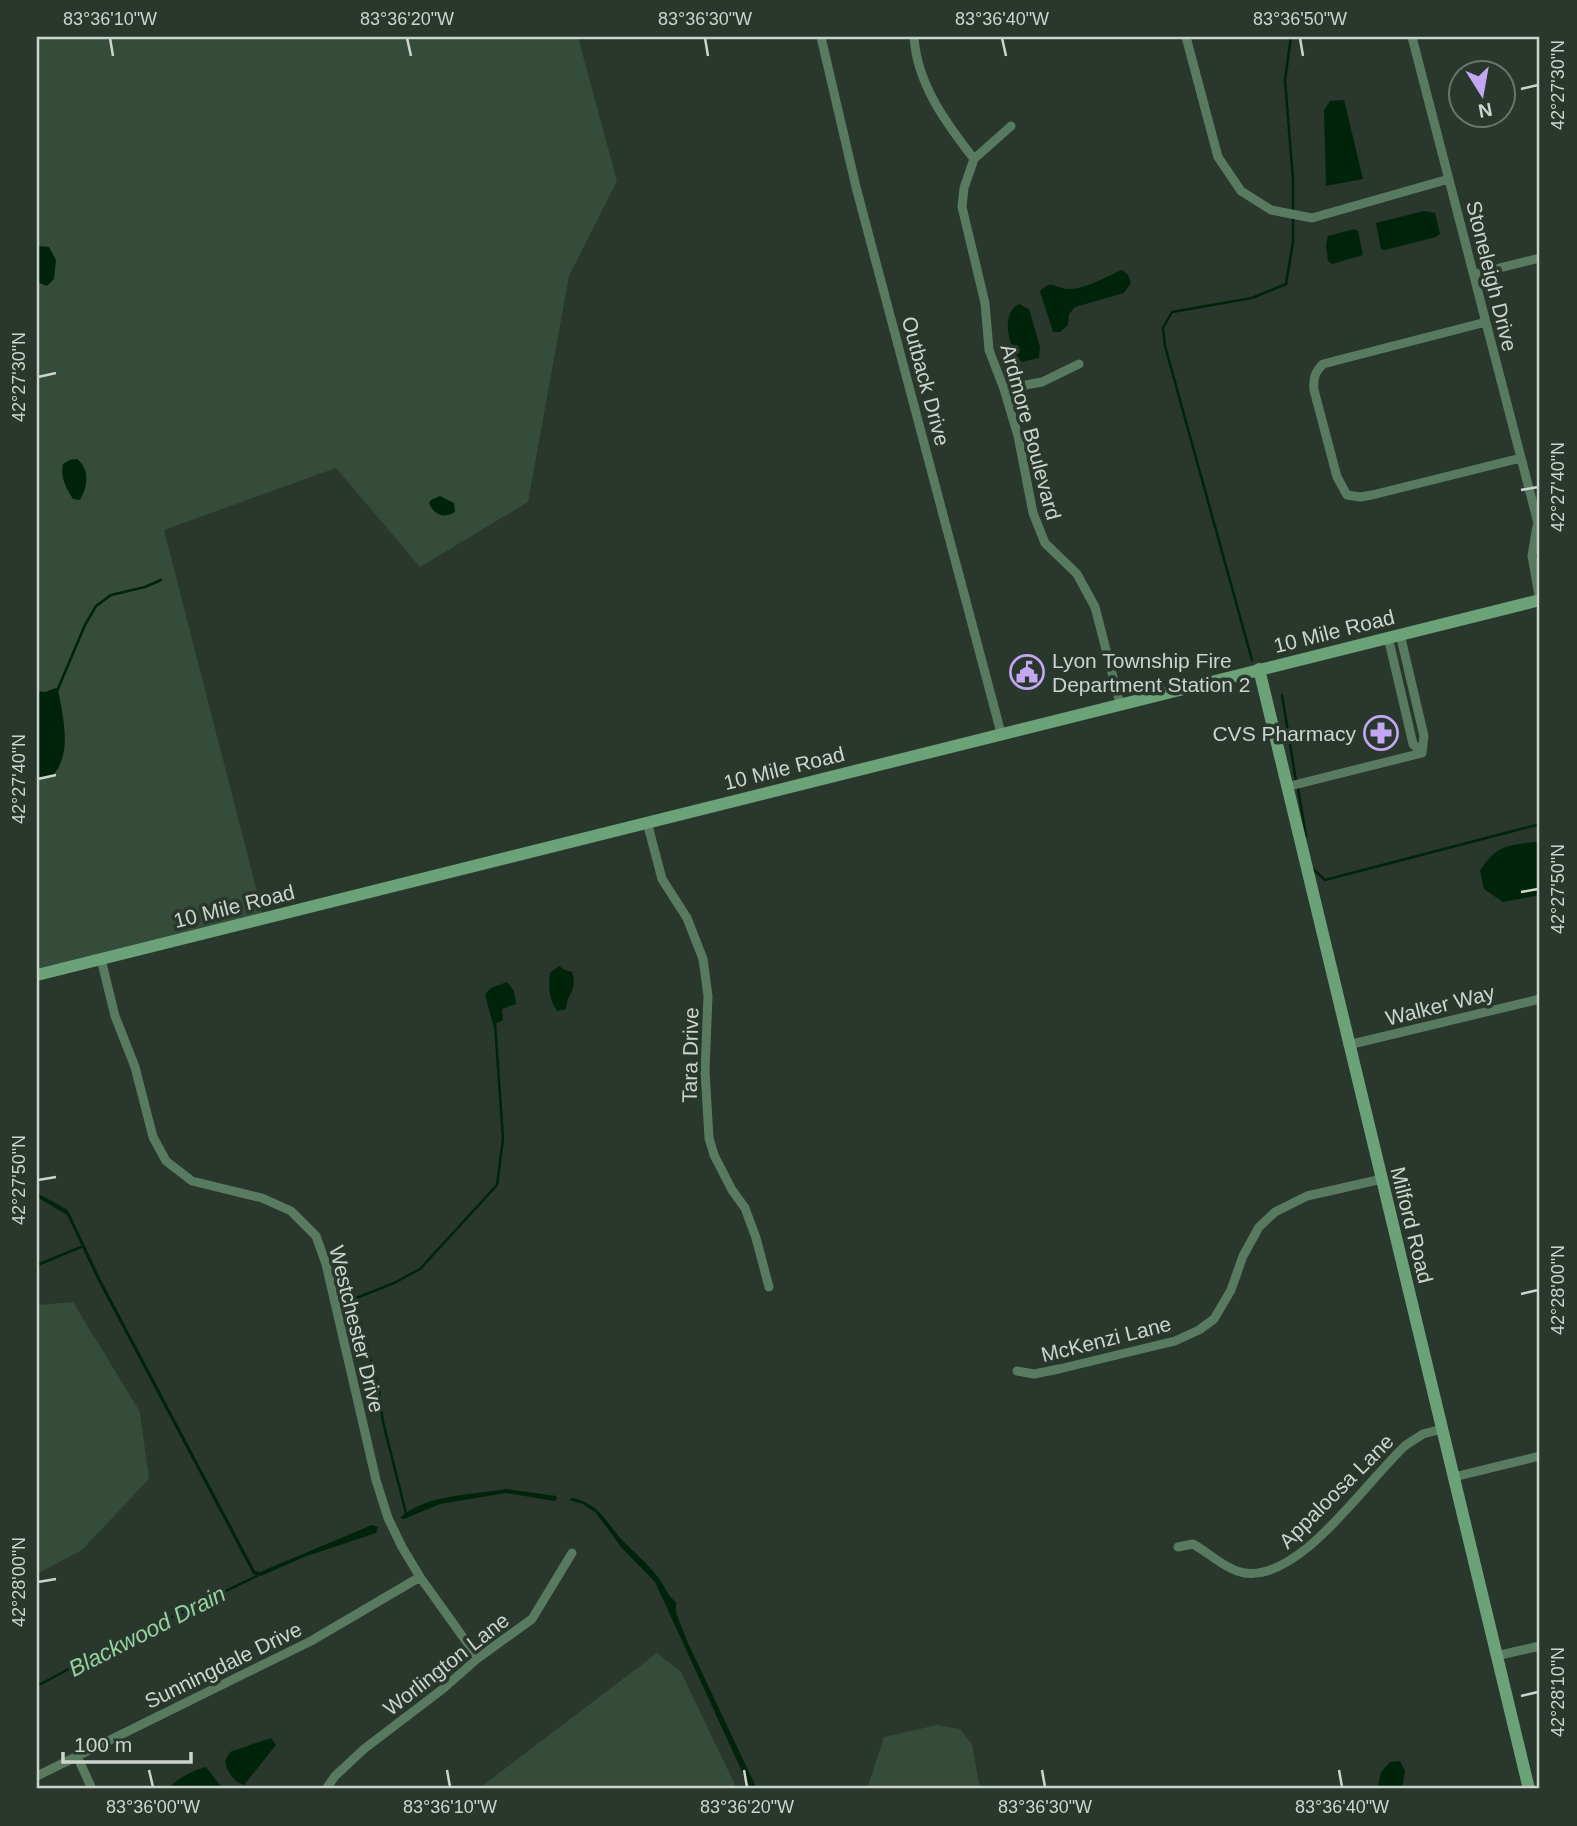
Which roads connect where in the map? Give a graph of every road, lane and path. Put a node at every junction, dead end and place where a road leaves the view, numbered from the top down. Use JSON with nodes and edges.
{"nodes":[{"id":1,"x":821,"y":37,"type":"edge"},
{"id":2,"x":914,"y":37,"type":"edge"},
{"id":3,"x":1186,"y":37,"type":"edge"},
{"id":4,"x":1412,"y":37,"type":"edge"},
{"id":5,"x":1011,"y":126,"type":"dead end"},
{"id":6,"x":974,"y":159,"type":"junction"},
{"id":7,"x":1449,"y":179,"type":"junction"},
{"id":8,"x":1540,"y":258,"type":"edge"},
{"id":9,"x":1475,"y":274,"type":"junction"},
{"id":10,"x":1486,"y":322,"type":"junction"},
{"id":11,"x":1079,"y":363,"type":"dead end"},
{"id":12,"x":1004,"y":389,"type":"junction"},
{"id":13,"x":1521,"y":458,"type":"junction"},
{"id":14,"x":1539,"y":528,"type":"edge"},
{"id":15,"x":1540,"y":601,"type":"edge"},
{"id":16,"x":1394,"y":636,"type":"junction"},
{"id":17,"x":1259,"y":669,"type":"junction"},
{"id":18,"x":1120,"y":704,"type":"junction"},
{"id":19,"x":1002,"y":733,"type":"junction"},
{"id":20,"x":1286,"y":787,"type":"junction"},
{"id":21,"x":648,"y":822,"type":"junction"},
{"id":22,"x":101,"y":959,"type":"junction"},
{"id":23,"x":37,"y":975,"type":"edge"},
{"id":24,"x":1540,"y":999,"type":"edge"},
{"id":25,"x":1348,"y":1045,"type":"junction"},
{"id":26,"x":1381,"y":1179,"type":"junction"},
{"id":27,"x":769,"y":1287,"type":"dead end"},
{"id":28,"x":1017,"y":1371,"type":"dead end"},
{"id":29,"x":1442,"y":1429,"type":"junction"},
{"id":30,"x":1540,"y":1456,"type":"edge"},
{"id":31,"x":1454,"y":1478,"type":"junction"},
{"id":32,"x":1178,"y":1547,"type":"dead end"},
{"id":33,"x":572,"y":1553,"type":"dead end"},
{"id":34,"x":420,"y":1577,"type":"junction"},
{"id":35,"x":1540,"y":1646,"type":"edge"},
{"id":36,"x":1496,"y":1656,"type":"junction"},
{"id":37,"x":478,"y":1658,"type":"junction"},
{"id":38,"x":77,"y":1756,"type":"junction"},
{"id":39,"x":37,"y":1776,"type":"edge"},
{"id":40,"x":92,"y":1789,"type":"edge"},
{"id":41,"x":326,"y":1789,"type":"edge"},
{"id":42,"x":1529,"y":1789,"type":"edge"}],
"edges":[{"from":1,"to":19,"type":"street","name":"Outback Drive"},
{"from":2,"to":6,"type":"street"},
{"from":3,"to":7,"type":"street"},
{"from":4,"to":7,"type":"street","name":"Stoneleigh Drive"},
{"from":5,"to":6,"type":"street"},
{"from":6,"to":12,"type":"street","name":"Ardmore Boulevard"},
{"from":7,"to":9,"type":"street","name":"Stoneleigh Drive"},
{"from":8,"to":9,"type":"street"},
{"from":9,"to":10,"type":"street","name":"Stoneleigh Drive"},
{"from":10,"to":13,"type":"street","name":"Stoneleigh Drive"},
{"from":10,"to":13,"type":"street"},
{"from":11,"to":12,"type":"street"},
{"from":12,"to":18,"type":"street","name":"Ardmore Boulevard"},
{"from":13,"to":14,"type":"street","name":"Stoneleigh Drive"},
{"from":14,"to":15,"type":"street","name":"Stoneleigh Drive"},
{"from":15,"to":16,"type":"main road","name":"10 Mile Road"},
{"from":16,"to":17,"type":"main road","name":"10 Mile Road"},
{"from":16,"to":20,"type":"street"},
{"from":17,"to":18,"type":"main road","name":"10 Mile Road"},
{"from":17,"to":20,"type":"main road","name":"Milford Road"},
{"from":18,"to":19,"type":"main road","name":"10 Mile Road"},
{"from":19,"to":21,"type":"main road","name":"10 Mile Road"},
{"from":20,"to":25,"type":"main road","name":"Milford Road"},
{"from":21,"to":22,"type":"main road","name":"10 Mile Road"},
{"from":21,"to":27,"type":"street","name":"Tara Drive"},
{"from":22,"to":23,"type":"main road","name":"10 Mile Road"},
{"from":22,"to":34,"type":"street","name":"Westchester Drive"},
{"from":24,"to":25,"type":"street","name":"Walker Way"},
{"from":25,"to":26,"type":"main road","name":"Milford Road"},
{"from":26,"to":28,"type":"street","name":"McKenzi Lane"},
{"from":26,"to":29,"type":"main road","name":"Milford Road"},
{"from":29,"to":31,"type":"main road","name":"Milford Road"},
{"from":29,"to":32,"type":"street","name":"Appaloosa Lane"},
{"from":30,"to":31,"type":"street"},
{"from":31,"to":36,"type":"main road","name":"Milford Road"},
{"from":33,"to":37,"type":"street","name":"Worlington Lane"},
{"from":34,"to":37,"type":"street","name":"Westchester Drive"},
{"from":34,"to":38,"type":"street","name":"Sunningdale Drive"},
{"from":35,"to":36,"type":"street"},
{"from":36,"to":42,"type":"main road","name":"Milford Road"},
{"from":37,"to":41,"type":"street","name":"Worlington Lane"},
{"from":38,"to":39,"type":"street","name":"Sunningdale Drive"},
{"from":38,"to":40,"type":"street"}]}
